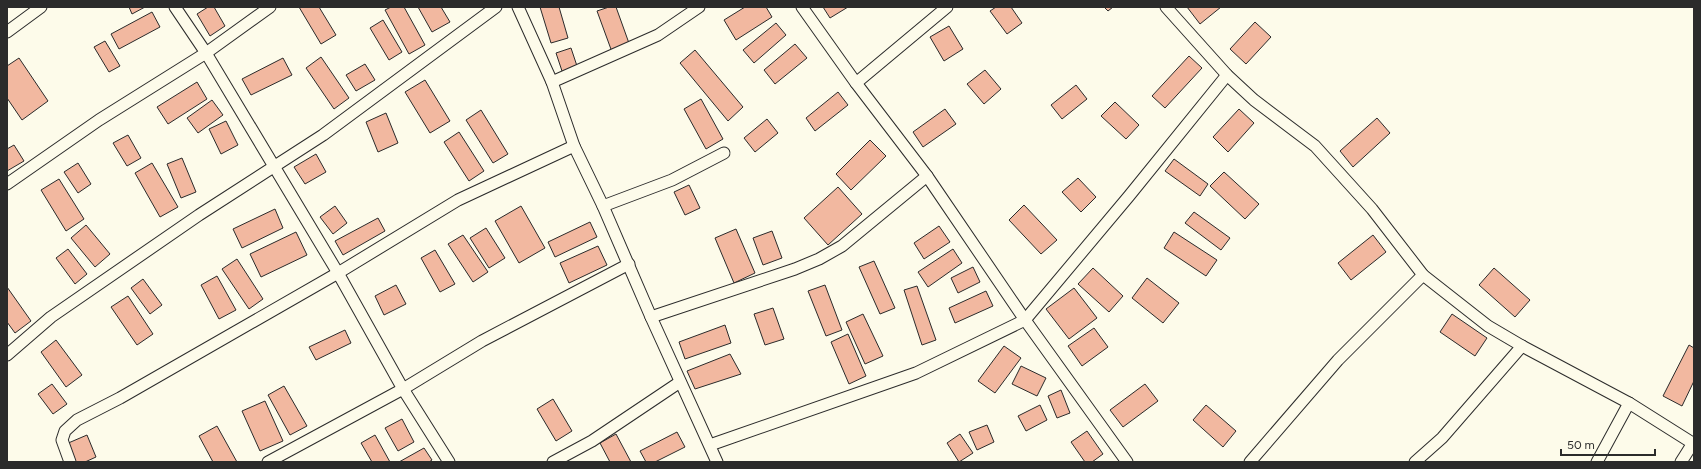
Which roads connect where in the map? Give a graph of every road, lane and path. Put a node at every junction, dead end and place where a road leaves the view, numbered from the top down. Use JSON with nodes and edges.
{"nodes":[{"id":1,"x":41,"y":7,"type":"edge"},
{"id":2,"x":175,"y":7,"type":"edge"},
{"id":3,"x":270,"y":7,"type":"edge"},
{"id":4,"x":496,"y":7,"type":"edge"},
{"id":5,"x":518,"y":7,"type":"edge"},
{"id":6,"x":699,"y":7,"type":"edge"},
{"id":7,"x":802,"y":7,"type":"edge"},
{"id":8,"x":947,"y":7,"type":"edge"},
{"id":9,"x":1166,"y":7,"type":"edge"},
{"id":10,"x":7,"y":32,"type":"edge"},
{"id":11,"x":206,"y":53,"type":"junction"},
{"id":12,"x":1227,"y":75,"type":"junction"},
{"id":13,"x":552,"y":82,"type":"junction"},
{"id":14,"x":856,"y":83,"type":"junction"},
{"id":15,"x":574,"y":146,"type":"junction"},
{"id":16,"x":724,"y":153,"type":"dead end"},
{"id":17,"x":273,"y":168,"type":"junction"},
{"id":18,"x":927,"y":176,"type":"junction"},
{"id":19,"x":7,"y":184,"type":"edge"},
{"id":20,"x":603,"y":206,"type":"junction"},
{"id":21,"x":629,"y":264,"type":"junction"},
{"id":22,"x":338,"y":273,"type":"junction"},
{"id":23,"x":1423,"y":275,"type":"junction"},
{"id":24,"x":651,"y":317,"type":"junction"},
{"id":25,"x":1025,"y":320,"type":"junction"},
{"id":26,"x":1522,"y":346,"type":"junction"},
{"id":27,"x":7,"y":355,"type":"edge"},
{"id":28,"x":680,"y":382,"type":"junction"},
{"id":29,"x":404,"y":389,"type":"junction"},
{"id":30,"x":1629,"y":404,"type":"junction"},
{"id":31,"x":1693,"y":443,"type":"edge"},
{"id":32,"x":710,"y":445,"type":"junction"},
{"id":33,"x":70,"y":462,"type":"edge"},
{"id":34,"x":268,"y":462,"type":"edge"},
{"id":35,"x":448,"y":462,"type":"edge"},
{"id":36,"x":553,"y":462,"type":"edge"},
{"id":37,"x":717,"y":462,"type":"edge"},
{"id":38,"x":1127,"y":462,"type":"edge"},
{"id":39,"x":1250,"y":462,"type":"edge"},
{"id":40,"x":1415,"y":462,"type":"edge"},
{"id":41,"x":1597,"y":462,"type":"edge"},
{"id":42,"x":1681,"y":462,"type":"edge"}],
"edges":[{"from":1,"to":10,"type":"street"},
{"from":2,"to":11,"type":"street"},
{"from":3,"to":11,"type":"street"},
{"from":4,"to":17,"type":"street"},
{"from":5,"to":13,"type":"street"},
{"from":6,"to":13,"type":"street"},
{"from":7,"to":14,"type":"street"},
{"from":8,"to":14,"type":"street"},
{"from":9,"to":12,"type":"street"},
{"from":11,"to":17,"type":"street"},
{"from":11,"to":19,"type":"street"},
{"from":12,"to":23,"type":"street"},
{"from":12,"to":25,"type":"street"},
{"from":13,"to":15,"type":"street"},
{"from":14,"to":18,"type":"street"},
{"from":15,"to":20,"type":"street"},
{"from":15,"to":22,"type":"street"},
{"from":16,"to":20,"type":"street"},
{"from":17,"to":22,"type":"street"},
{"from":17,"to":27,"type":"street"},
{"from":18,"to":24,"type":"street"},
{"from":18,"to":25,"type":"street"},
{"from":20,"to":21,"type":"street"},
{"from":21,"to":24,"type":"street"},
{"from":21,"to":29,"type":"street"},
{"from":22,"to":29,"type":"street"},
{"from":22,"to":33,"type":"street"},
{"from":23,"to":26,"type":"street"},
{"from":23,"to":39,"type":"street"},
{"from":24,"to":28,"type":"street"},
{"from":25,"to":32,"type":"street"},
{"from":25,"to":38,"type":"street"},
{"from":26,"to":30,"type":"street"},
{"from":26,"to":40,"type":"street"},
{"from":28,"to":32,"type":"street"},
{"from":28,"to":36,"type":"street"},
{"from":29,"to":34,"type":"street"},
{"from":29,"to":35,"type":"street"},
{"from":30,"to":31,"type":"street"},
{"from":30,"to":41,"type":"street"},
{"from":31,"to":42,"type":"street"},
{"from":32,"to":37,"type":"street"}]}
